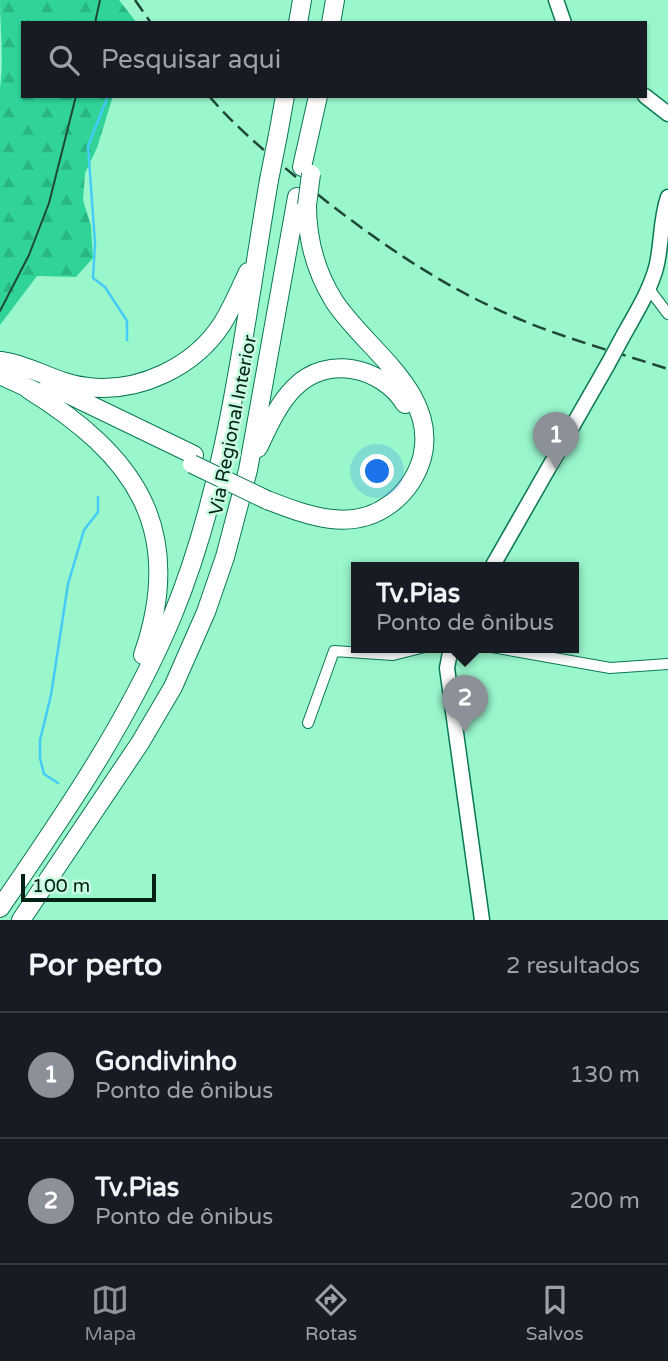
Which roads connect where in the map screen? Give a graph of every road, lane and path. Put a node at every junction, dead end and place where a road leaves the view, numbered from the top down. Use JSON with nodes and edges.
{"nodes":[{"id":1,"x":302,"y":0,"type":"edge"},
{"id":2,"x":335,"y":0,"type":"edge"},
{"id":3,"x":555,"y":0,"type":"edge"},
{"id":4,"x":298,"y":21,"type":"edge"},
{"id":5,"x":331,"y":21,"type":"edge"},
{"id":6,"x":563,"y":21,"type":"edge"},
{"id":7,"x":285,"y":98,"type":"edge"},
{"id":8,"x":647,"y":98,"type":"edge"},
{"id":9,"x":317,"y":102,"type":"edge"},
{"id":10,"x":668,"y":114,"type":"edge"},
{"id":11,"x":668,"y":197,"type":"edge"},
{"id":12,"x":302,"y":201,"type":"junction"},
{"id":13,"x":258,"y":242,"type":"junction"},
{"id":14,"x":649,"y":289,"type":"junction"},
{"id":15,"x":668,"y":314,"type":"edge"},
{"id":16,"x":0,"y":366,"type":"edge"},
{"id":17,"x":28,"y":388,"type":"junction"},
{"id":18,"x":193,"y":459,"type":"junction"},
{"id":19,"x":248,"y":470,"type":"junction"},
{"id":20,"x":268,"y":495,"type":"junction"},
{"id":21,"x":495,"y":562,"type":"edge"},
{"id":22,"x":351,"y":652,"type":"edge"},
{"id":23,"x":363,"y":653,"type":"edge"},
{"id":24,"x":401,"y":653,"type":"edge"},
{"id":25,"x":450,"y":653,"type":"edge"},
{"id":26,"x":526,"y":653,"type":"edge"},
{"id":27,"x":668,"y":664,"type":"edge"},
{"id":28,"x":135,"y":692,"type":"junction"},
{"id":29,"x":308,"y":723,"type":"dead end"},
{"id":30,"x":0,"y":908,"type":"edge"},
{"id":31,"x":21,"y":920,"type":"edge"},
{"id":32,"x":482,"y":920,"type":"edge"}],
"edges":[{"from":1,"to":4,"type":"highway"},
{"from":2,"to":5,"type":"highway"},
{"from":3,"to":6,"type":"main road"},
{"from":7,"to":13,"type":"highway","name":"Via Regional Interior","bridge":true},
{"from":8,"to":10,"type":"main road"},
{"from":9,"to":12,"type":"highway","name":"Via Regional Interior"},
{"from":11,"to":14,"type":"main road"},
{"from":12,"to":19,"type":"highway","name":"Via Regional Interior"},
{"from":12,"to":20,"type":"highway"},
{"from":13,"to":16,"type":"highway"},
{"from":13,"to":28,"type":"highway","name":"Via Regional Interior"},
{"from":14,"to":15,"type":"street"},
{"from":14,"to":21,"type":"main road","bridge":true},
{"from":16,"to":17,"type":"highway"},
{"from":16,"to":18,"type":"highway"},
{"from":17,"to":18,"type":"highway"},
{"from":17,"to":28,"type":"highway"},
{"from":18,"to":20,"type":"highway"},
{"from":19,"to":20,"type":"highway"},
{"from":19,"to":31,"type":"highway","name":"Via Regional Interior"},
{"from":22,"to":29,"type":"street"},
{"from":23,"to":24,"type":"street"},
{"from":25,"to":32,"type":"main road"},
{"from":26,"to":27,"type":"street"},
{"from":28,"to":30,"type":"highway","name":"Via Regional Interior"}]}
